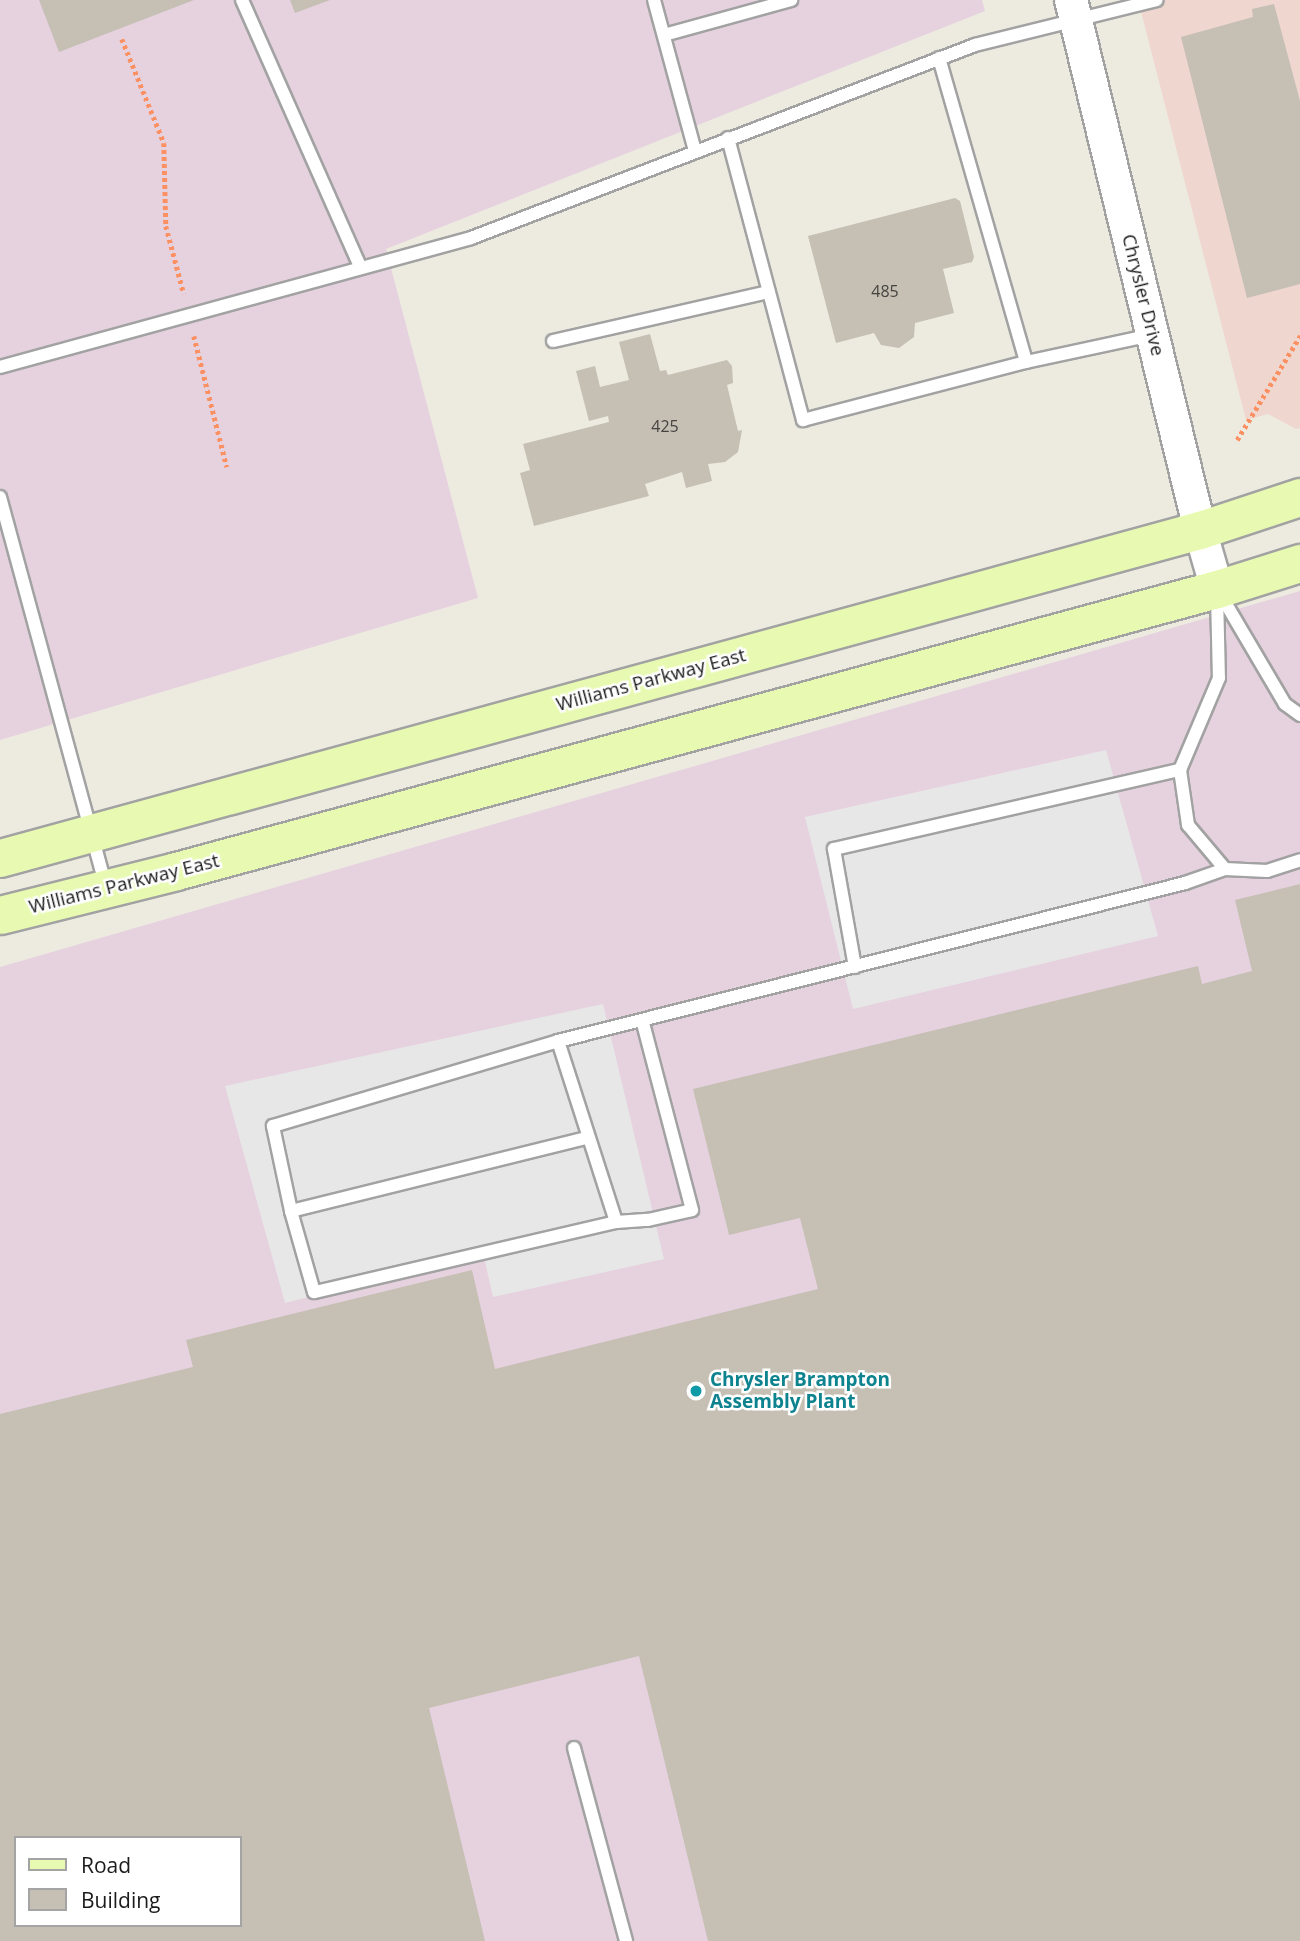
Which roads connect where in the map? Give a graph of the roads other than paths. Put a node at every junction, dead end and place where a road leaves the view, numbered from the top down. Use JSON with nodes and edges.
{"nodes":[{"id":1,"x":242,"y":0,"type":"edge"},
{"id":2,"x":654,"y":0,"type":"edge"},
{"id":3,"x":791,"y":0,"type":"edge"},
{"id":4,"x":1157,"y":0,"type":"edge"},
{"id":5,"x":1074,"y":11,"type":"edge"},
{"id":6,"x":664,"y":35,"type":"junction"},
{"id":7,"x":939,"y":58,"type":"junction"},
{"id":8,"x":728,"y":138,"type":"junction"},
{"id":9,"x":695,"y":150,"type":"junction"},
{"id":10,"x":360,"y":266,"type":"junction"},
{"id":11,"x":769,"y":292,"type":"junction"},
{"id":12,"x":1153,"y":335,"type":"junction"},
{"id":13,"x":554,"y":341,"type":"dead end"},
{"id":14,"x":1026,"y":362,"type":"junction"},
{"id":15,"x":0,"y":367,"type":"edge"},
{"id":16,"x":0,"y":497,"type":"edge"},
{"id":17,"x":1300,"y":497,"type":"edge"},
{"id":18,"x":1200,"y":530,"type":"junction"},
{"id":19,"x":1300,"y":563,"type":"edge"},
{"id":20,"x":1217,"y":589,"type":"junction"},
{"id":21,"x":1300,"y":715,"type":"edge"},
{"id":22,"x":1180,"y":770,"type":"junction"},
{"id":23,"x":91,"y":834,"type":"junction"},
{"id":24,"x":0,"y":858,"type":"edge"},
{"id":25,"x":1300,"y":860,"type":"edge"},
{"id":26,"x":1225,"y":869,"type":"junction"},
{"id":27,"x":107,"y":890,"type":"junction"},
{"id":28,"x":0,"y":915,"type":"edge"},
{"id":29,"x":855,"y":967,"type":"junction"},
{"id":30,"x":642,"y":1020,"type":"junction"},
{"id":31,"x":558,"y":1041,"type":"junction"},
{"id":32,"x":587,"y":1138,"type":"junction"},
{"id":33,"x":291,"y":1211,"type":"junction"},
{"id":34,"x":616,"y":1222,"type":"junction"},
{"id":35,"x":574,"y":1748,"type":"dead end"},
{"id":36,"x":626,"y":1941,"type":"edge"}],
"edges":[{"from":1,"to":10,"type":"lane"},
{"from":2,"to":6,"type":"lane"},
{"from":3,"to":6,"type":"lane"},
{"from":4,"to":5,"type":"lane"},
{"from":5,"to":7,"type":"lane"},
{"from":5,"to":12,"type":"street","name":"Chrysler Drive"},
{"from":6,"to":9,"type":"lane"},
{"from":7,"to":8,"type":"lane"},
{"from":7,"to":14,"type":"lane"},
{"from":8,"to":9,"type":"lane"},
{"from":8,"to":11,"type":"lane"},
{"from":9,"to":10,"type":"lane"},
{"from":10,"to":15,"type":"lane"},
{"from":11,"to":13,"type":"lane"},
{"from":11,"to":14,"type":"lane"},
{"from":12,"to":14,"type":"lane"},
{"from":12,"to":18,"type":"street","name":"Chrysler Drive"},
{"from":16,"to":23,"type":"lane"},
{"from":17,"to":18,"type":"main road","name":"Williams Parkway East"},
{"from":18,"to":20,"type":"street","name":"Chrysler Drive"},
{"from":18,"to":23,"type":"main road","name":"Williams Parkway East"},
{"from":19,"to":20,"type":"main road","name":"Williams Parkway East"},
{"from":20,"to":21,"type":"lane"},
{"from":20,"to":22,"type":"lane"},
{"from":20,"to":27,"type":"main road","name":"Williams Parkway East"},
{"from":22,"to":26,"type":"lane"},
{"from":22,"to":29,"type":"lane"},
{"from":23,"to":24,"type":"main road","name":"Williams Parkway East"},
{"from":23,"to":27,"type":"lane"},
{"from":25,"to":26,"type":"lane"},
{"from":26,"to":29,"type":"lane"},
{"from":27,"to":28,"type":"main road","name":"Williams Parkway East"},
{"from":29,"to":30,"type":"lane"},
{"from":30,"to":31,"type":"lane"},
{"from":30,"to":34,"type":"lane"},
{"from":31,"to":32,"type":"lane"},
{"from":31,"to":33,"type":"lane"},
{"from":32,"to":33,"type":"lane"},
{"from":32,"to":34,"type":"lane"},
{"from":33,"to":34,"type":"lane"},
{"from":35,"to":36,"type":"lane"}]}
